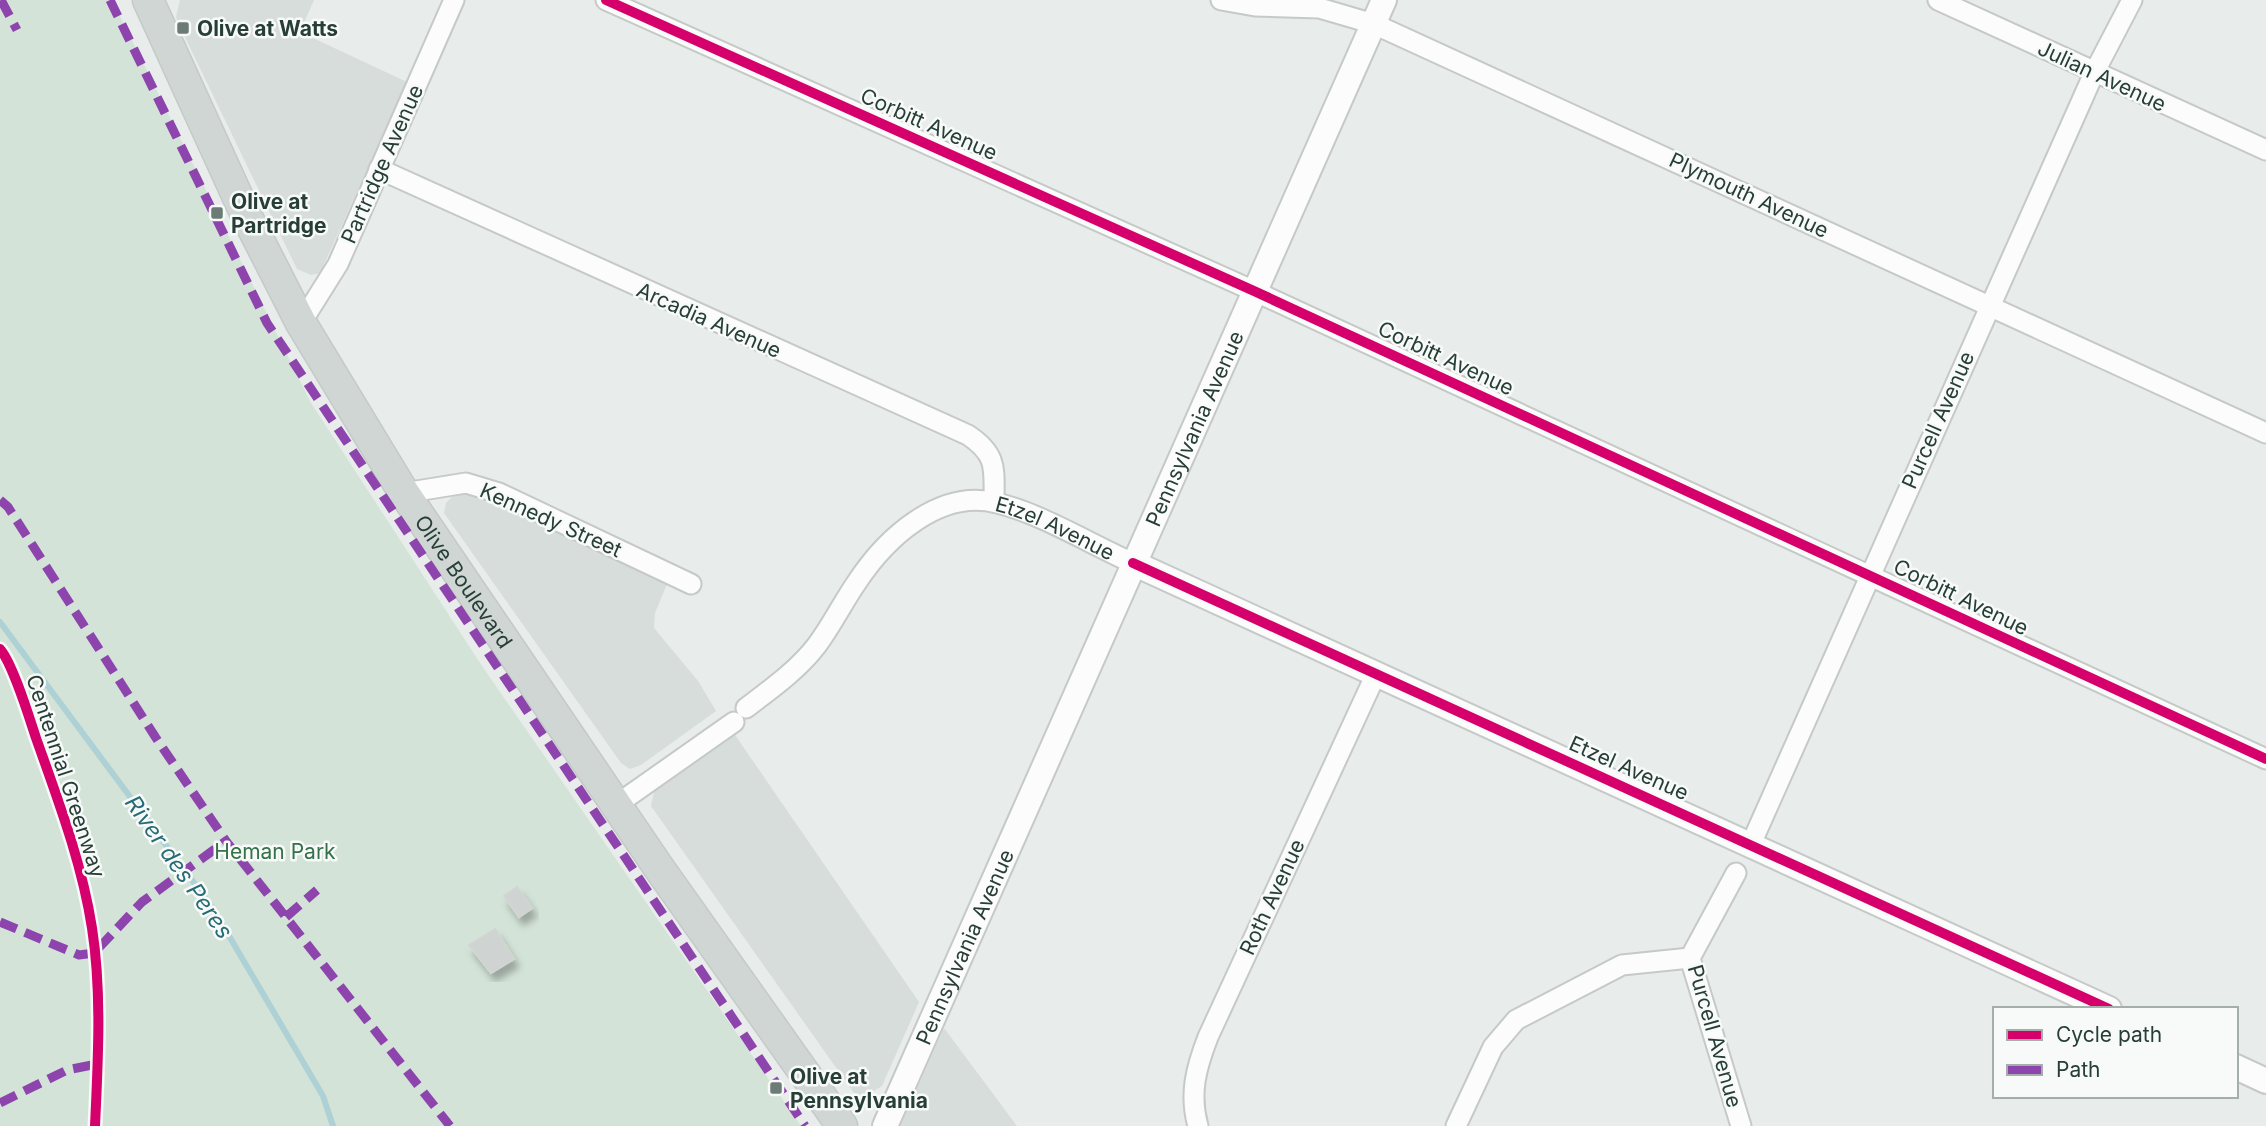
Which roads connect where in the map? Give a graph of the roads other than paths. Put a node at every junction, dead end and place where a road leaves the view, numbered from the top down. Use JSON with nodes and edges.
{"nodes":[{"id":1,"x":149,"y":0,"type":"edge"},
{"id":2,"x":454,"y":0,"type":"edge"},
{"id":3,"x":606,"y":0,"type":"edge"},
{"id":4,"x":1221,"y":0,"type":"edge"},
{"id":5,"x":1384,"y":0,"type":"edge"},
{"id":6,"x":1938,"y":0,"type":"edge"},
{"id":7,"x":2132,"y":0,"type":"edge"},
{"id":8,"x":1374,"y":24,"type":"junction"},
{"id":9,"x":2094,"y":73,"type":"junction"},
{"id":10,"x":2266,"y":150,"type":"edge"},
{"id":11,"x":379,"y":169,"type":"junction"},
{"id":12,"x":1254,"y":291,"type":"junction"},
{"id":13,"x":1989,"y":304,"type":"junction"},
{"id":14,"x":300,"y":323,"type":"junction"},
{"id":15,"x":2266,"y":433,"type":"edge"},
{"id":16,"x":404,"y":493,"type":"junction"},
{"id":17,"x":994,"y":502,"type":"junction"},
{"id":18,"x":1133,"y":563,"type":"junction"},
{"id":19,"x":1870,"y":575,"type":"junction"},
{"id":20,"x":691,"y":584,"type":"dead end"},
{"id":21,"x":1376,"y":674,"type":"junction"},
{"id":22,"x":2266,"y":759,"type":"edge"},
{"id":23,"x":616,"y":805,"type":"junction"},
{"id":24,"x":1751,"y":844,"type":"junction"},
{"id":25,"x":1736,"y":873,"type":"dead end"},
{"id":26,"x":1690,"y":958,"type":"junction"},
{"id":27,"x":2105,"y":1007,"type":"edge"},
{"id":28,"x":2238,"y":1068,"type":"edge"},
{"id":29,"x":2266,"y":1081,"type":"edge"},
{"id":30,"x":842,"y":1126,"type":"edge"},
{"id":31,"x":885,"y":1126,"type":"edge"},
{"id":32,"x":1198,"y":1126,"type":"edge"},
{"id":33,"x":1456,"y":1126,"type":"edge"},
{"id":34,"x":1741,"y":1126,"type":"edge"}],
"edges":[{"from":1,"to":14,"type":"main road","name":"Olive Boulevard"},
{"from":2,"to":11,"type":"street","name":"Partridge Avenue"},
{"from":3,"to":12,"type":"street","name":"Corbitt Avenue"},
{"from":4,"to":8,"type":"street","name":"Plymouth Avenue"},
{"from":5,"to":8,"type":"street","name":"Pennsylvania Avenue"},
{"from":6,"to":9,"type":"street","name":"Julian Avenue"},
{"from":7,"to":9,"type":"street","name":"Purcell Avenue"},
{"from":8,"to":12,"type":"street","name":"Pennsylvania Avenue"},
{"from":8,"to":13,"type":"street","name":"Plymouth Avenue"},
{"from":9,"to":10,"type":"street","name":"Julian Avenue"},
{"from":9,"to":13,"type":"street","name":"Purcell Avenue"},
{"from":11,"to":14,"type":"street","name":"Partridge Avenue"},
{"from":11,"to":17,"type":"street","name":"Arcadia Avenue"},
{"from":12,"to":18,"type":"street","name":"Pennsylvania Avenue"},
{"from":12,"to":19,"type":"street","name":"Corbitt Avenue"},
{"from":13,"to":15,"type":"street","name":"Plymouth Avenue"},
{"from":13,"to":19,"type":"street","name":"Purcell Avenue"},
{"from":14,"to":16,"type":"main road","name":"Olive Boulevard"},
{"from":16,"to":20,"type":"street","name":"Kennedy Street"},
{"from":16,"to":23,"type":"main road","name":"Olive Boulevard"},
{"from":17,"to":18,"type":"street","name":"Etzel Avenue"},
{"from":17,"to":23,"type":"street","name":"Etzel Avenue"},
{"from":18,"to":21,"type":"street","name":"Etzel Avenue"},
{"from":18,"to":31,"type":"street","name":"Pennsylvania Avenue"},
{"from":19,"to":22,"type":"street","name":"Corbitt Avenue"},
{"from":19,"to":24,"type":"street","name":"Purcell Avenue"},
{"from":21,"to":24,"type":"street","name":"Etzel Avenue"},
{"from":21,"to":32,"type":"street","name":"Roth Avenue"},
{"from":23,"to":30,"type":"main road","name":"Olive Boulevard"},
{"from":24,"to":27,"type":"street","name":"Etzel Avenue"},
{"from":25,"to":26,"type":"street","name":"Purcell Avenue"},
{"from":26,"to":33,"type":"street"},
{"from":26,"to":34,"type":"street","name":"Purcell Avenue"},
{"from":28,"to":29,"type":"street"}]}
